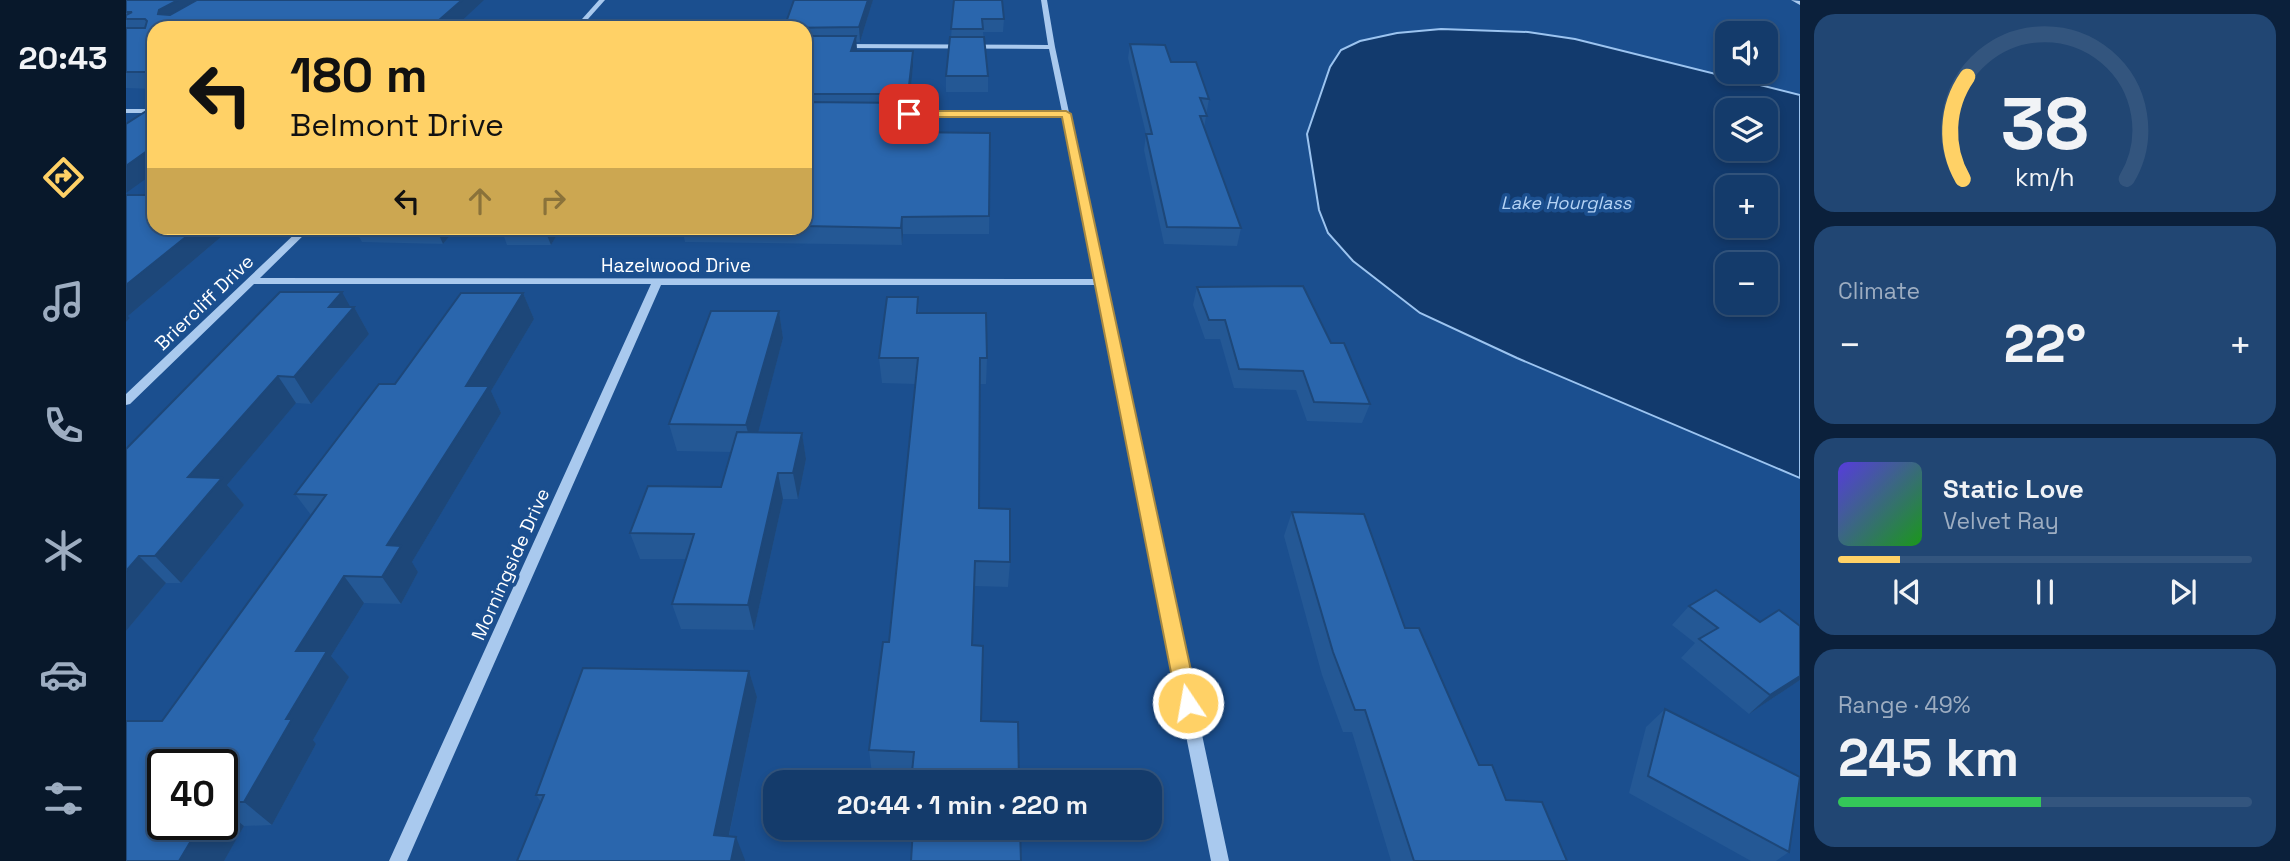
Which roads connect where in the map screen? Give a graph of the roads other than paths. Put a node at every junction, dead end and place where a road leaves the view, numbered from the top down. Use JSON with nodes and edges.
{"nodes":[{"id":1,"x":602,"y":0,"type":"edge"},
{"id":2,"x":1044,"y":0,"type":"edge"},
{"id":3,"x":1794,"y":0,"type":"edge"},
{"id":4,"x":1800,"y":3,"type":"edge"},
{"id":5,"x":582,"y":21,"type":"edge"},
{"id":6,"x":832,"y":46,"type":"edge"},
{"id":7,"x":1052,"y":47,"type":"junction"},
{"id":8,"x":126,"y":111,"type":"edge"},
{"id":9,"x":147,"y":111,"type":"edge"},
{"id":10,"x":888,"y":114,"type":"edge"},
{"id":11,"x":1066,"y":114,"type":"junction"},
{"id":12,"x":299,"y":235,"type":"edge"},
{"id":13,"x":250,"y":281,"type":"junction"},
{"id":14,"x":1102,"y":282,"type":"junction"},
{"id":15,"x":657,"y":283,"type":"junction"},
{"id":16,"x":126,"y":401,"type":"edge"},
{"id":17,"x":398,"y":861,"type":"edge"},
{"id":18,"x":1220,"y":861,"type":"edge"}],
"edges":[{"from":1,"to":5,"type":"street"},
{"from":2,"to":7,"type":"street"},
{"from":3,"to":4,"type":"street"},
{"from":6,"to":7,"type":"street"},
{"from":7,"to":11,"type":"street"},
{"from":8,"to":9,"type":"street"},
{"from":10,"to":11,"type":"street"},
{"from":11,"to":14,"type":"street"},
{"from":12,"to":13,"type":"street","name":"Briercliff Drive"},
{"from":13,"to":15,"type":"street","name":"Hazelwood Drive"},
{"from":13,"to":16,"type":"street","name":"Briercliff Drive"},
{"from":14,"to":15,"type":"street","name":"Hazelwood Drive"},
{"from":14,"to":18,"type":"street"},
{"from":15,"to":17,"type":"street","name":"Morningside Drive"}]}
